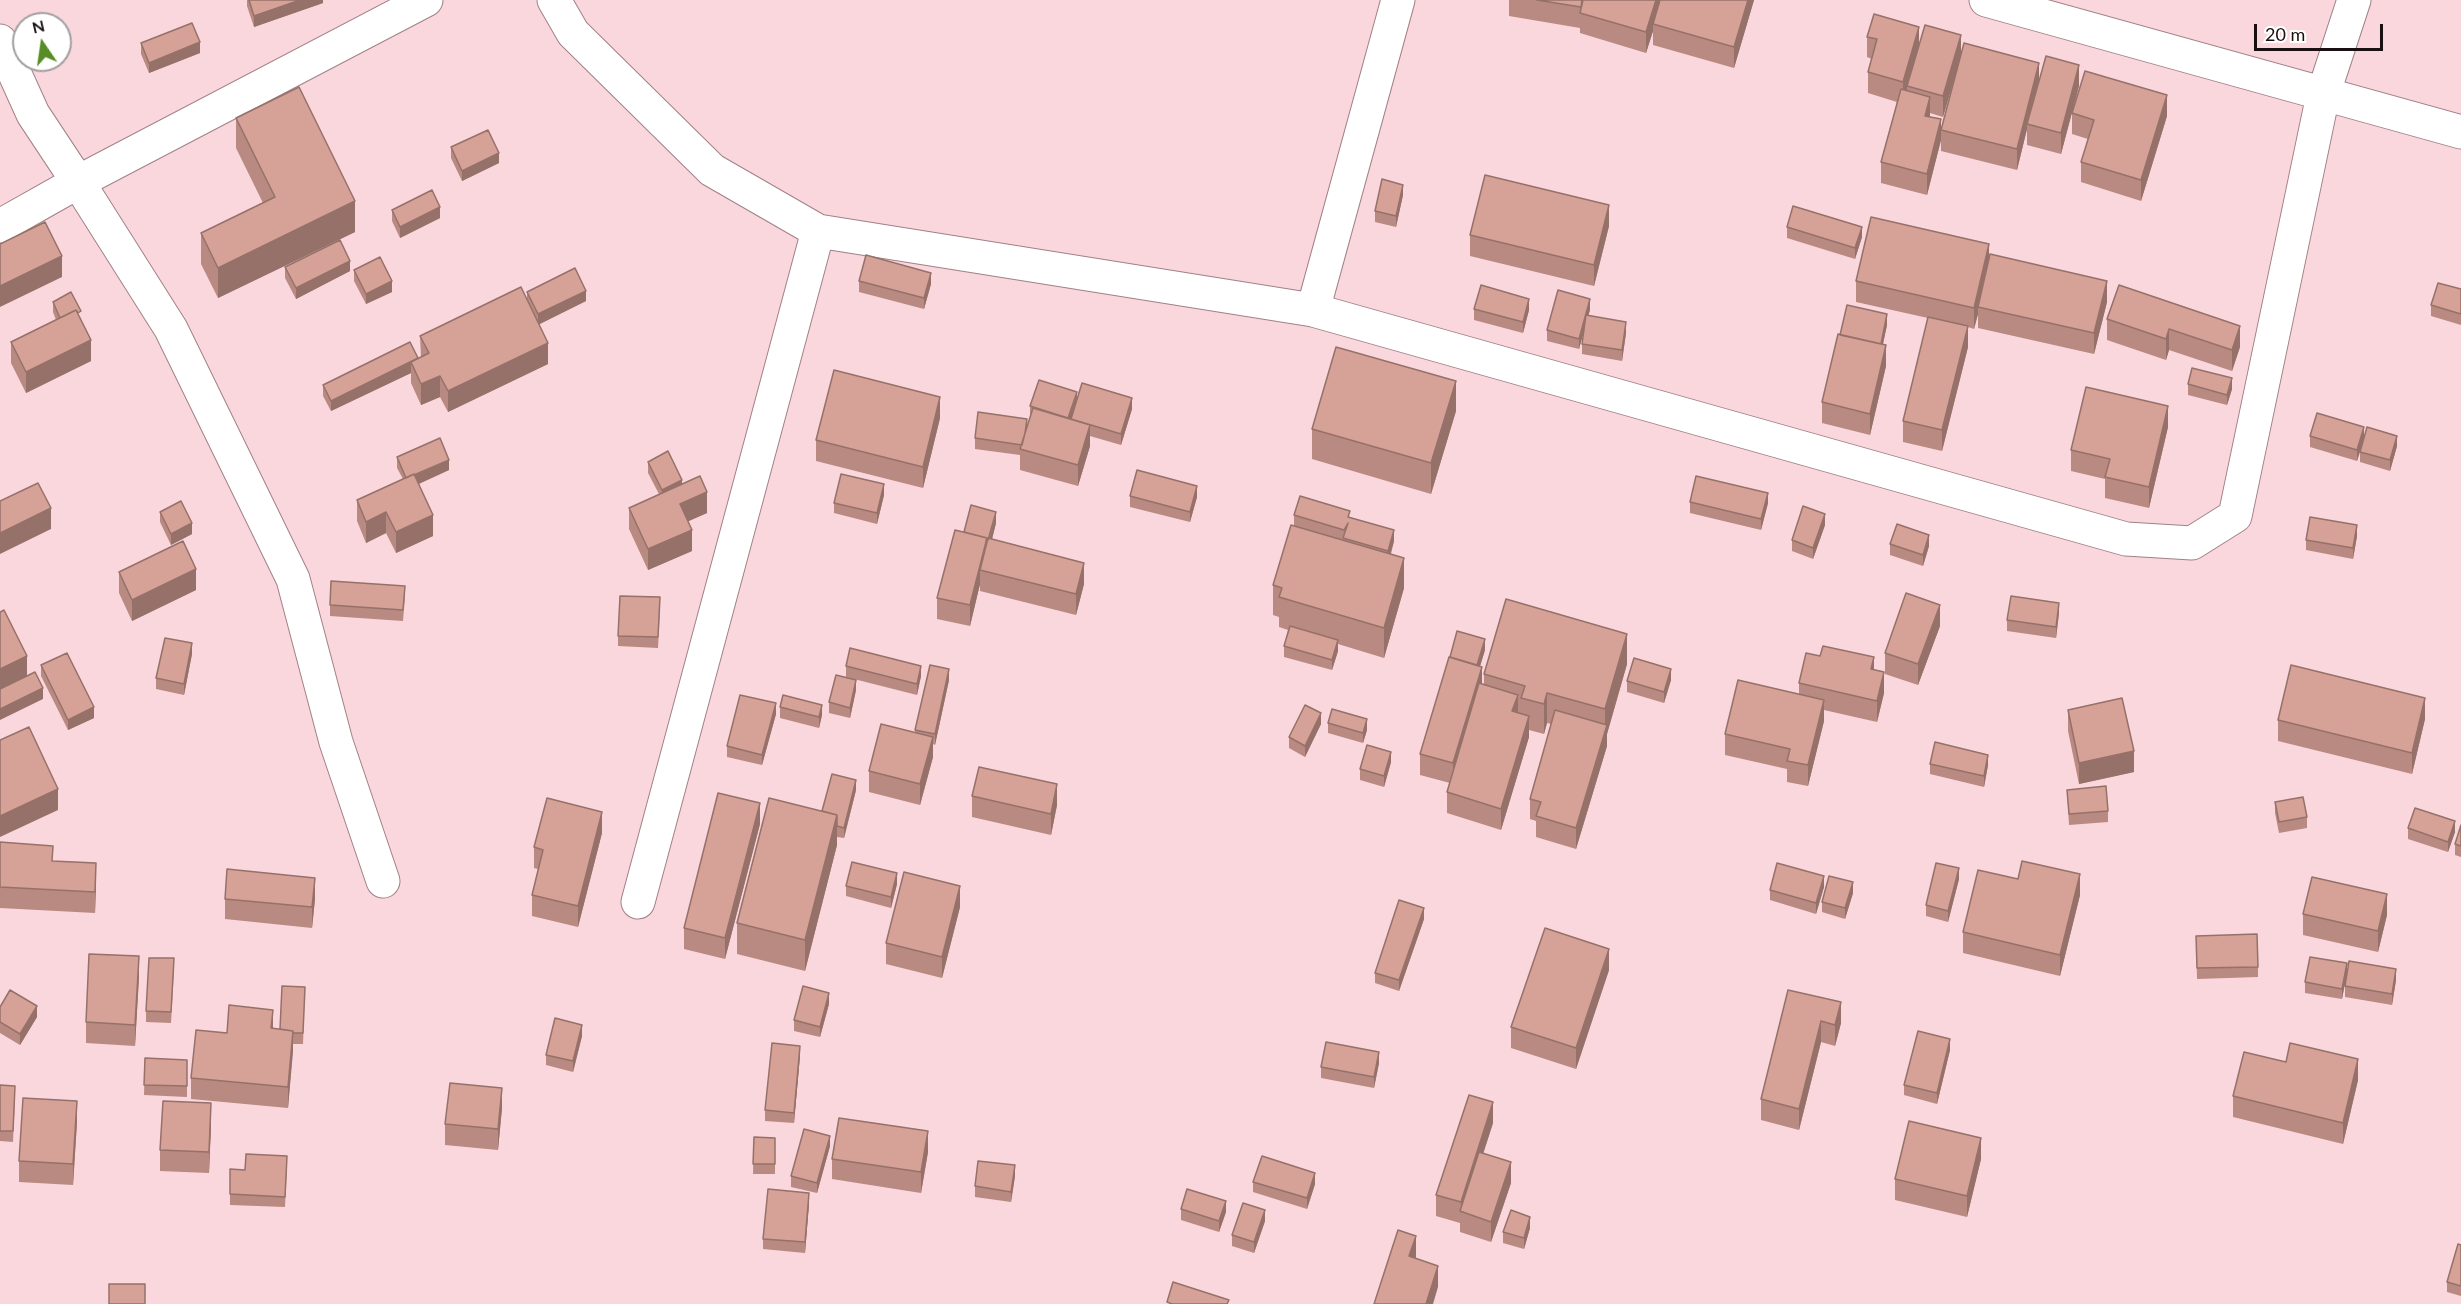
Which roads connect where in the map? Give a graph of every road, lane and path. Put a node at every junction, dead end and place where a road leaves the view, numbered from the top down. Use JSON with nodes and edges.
{"nodes":[{"id":1,"x":426,"y":0,"type":"edge"},
{"id":2,"x":554,"y":0,"type":"edge"},
{"id":3,"x":1398,"y":0,"type":"edge"},
{"id":4,"x":1986,"y":0,"type":"edge"},
{"id":5,"x":2354,"y":0,"type":"edge"},
{"id":6,"x":0,"y":41,"type":"edge"},
{"id":7,"x":2322,"y":95,"type":"junction"},
{"id":8,"x":2461,"y":132,"type":"edge"},
{"id":9,"x":78,"y":182,"type":"junction"},
{"id":10,"x":0,"y":226,"type":"edge"},
{"id":11,"x":818,"y":231,"type":"junction"},
{"id":12,"x":1313,"y":310,"type":"junction"},
{"id":13,"x":383,"y":881,"type":"dead end"},
{"id":14,"x":638,"y":902,"type":"dead end"}],
"edges":[{"from":1,"to":9,"type":"street"},
{"from":2,"to":11,"type":"street"},
{"from":3,"to":12,"type":"street"},
{"from":4,"to":7,"type":"street"},
{"from":5,"to":7,"type":"street"},
{"from":6,"to":9,"type":"street"},
{"from":7,"to":8,"type":"street"},
{"from":7,"to":12,"type":"street"},
{"from":9,"to":10,"type":"street"},
{"from":9,"to":13,"type":"street"},
{"from":11,"to":12,"type":"street"},
{"from":11,"to":14,"type":"street"}]}
